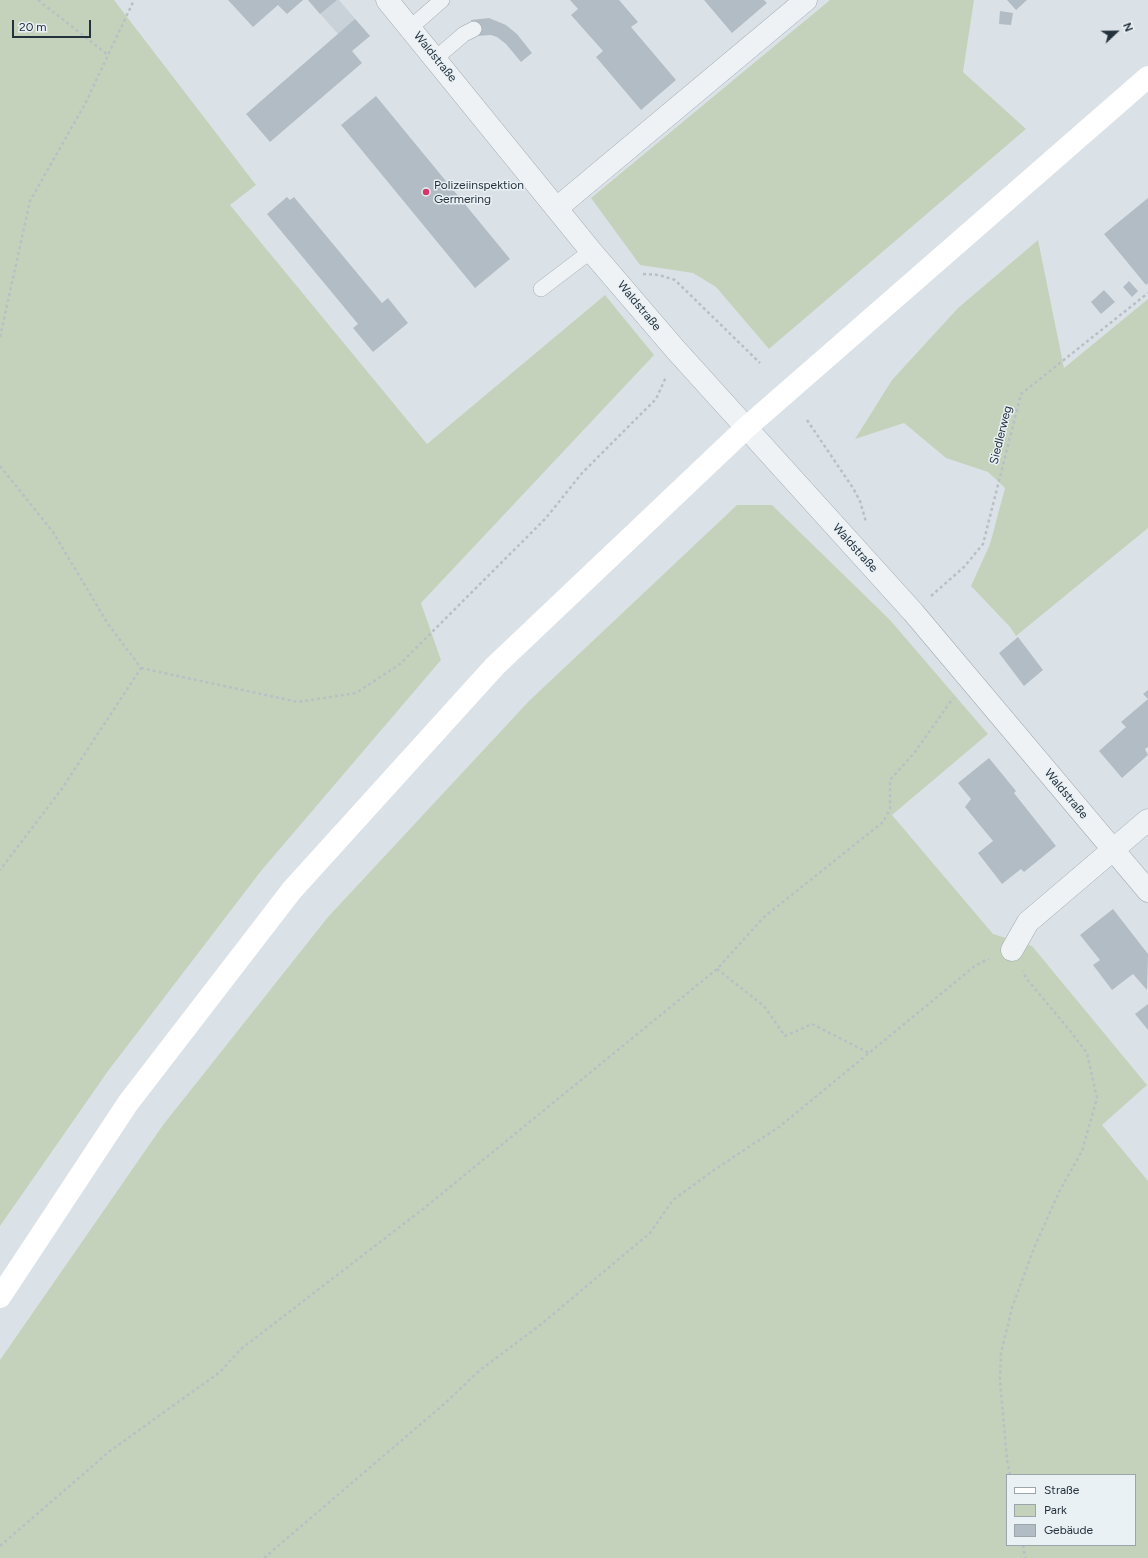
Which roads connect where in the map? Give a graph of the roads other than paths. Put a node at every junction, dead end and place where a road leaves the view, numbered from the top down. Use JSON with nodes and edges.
{"nodes":[{"id":1,"x":387,"y":0,"type":"edge"},
{"id":2,"x":442,"y":0,"type":"edge"},
{"id":3,"x":806,"y":0,"type":"edge"},
{"id":4,"x":410,"y":28,"type":"junction"},
{"id":5,"x":474,"y":29,"type":"dead end"},
{"id":6,"x":436,"y":58,"type":"junction"},
{"id":7,"x":1148,"y":77,"type":"edge"},
{"id":8,"x":557,"y":208,"type":"junction"},
{"id":9,"x":592,"y":251,"type":"junction"},
{"id":10,"x":541,"y":288,"type":"dead end"},
{"id":11,"x":747,"y":427,"type":"junction"},
{"id":12,"x":1148,"y":820,"type":"edge"},
{"id":13,"x":1112,"y":849,"type":"junction"},
{"id":14,"x":1148,"y":891,"type":"edge"},
{"id":15,"x":1012,"y":950,"type":"road end"},
{"id":16,"x":0,"y":1297,"type":"edge"}],
"edges":[{"from":1,"to":4,"type":"street","name":"Waldstraße"},
{"from":2,"to":4,"type":"lane"},
{"from":3,"to":8,"type":"street"},
{"from":4,"to":6,"type":"street","name":"Waldstraße"},
{"from":5,"to":6,"type":"lane"},
{"from":6,"to":8,"type":"street","name":"Waldstraße"},
{"from":7,"to":11,"type":"main road"},
{"from":8,"to":9,"type":"street","name":"Waldstraße"},
{"from":9,"to":10,"type":"lane"},
{"from":9,"to":11,"type":"street","name":"Waldstraße"},
{"from":11,"to":13,"type":"street","name":"Waldstraße"},
{"from":11,"to":16,"type":"main road"},
{"from":12,"to":13,"type":"street"},
{"from":13,"to":14,"type":"street","name":"Waldstraße"},
{"from":13,"to":15,"type":"street"}]}
